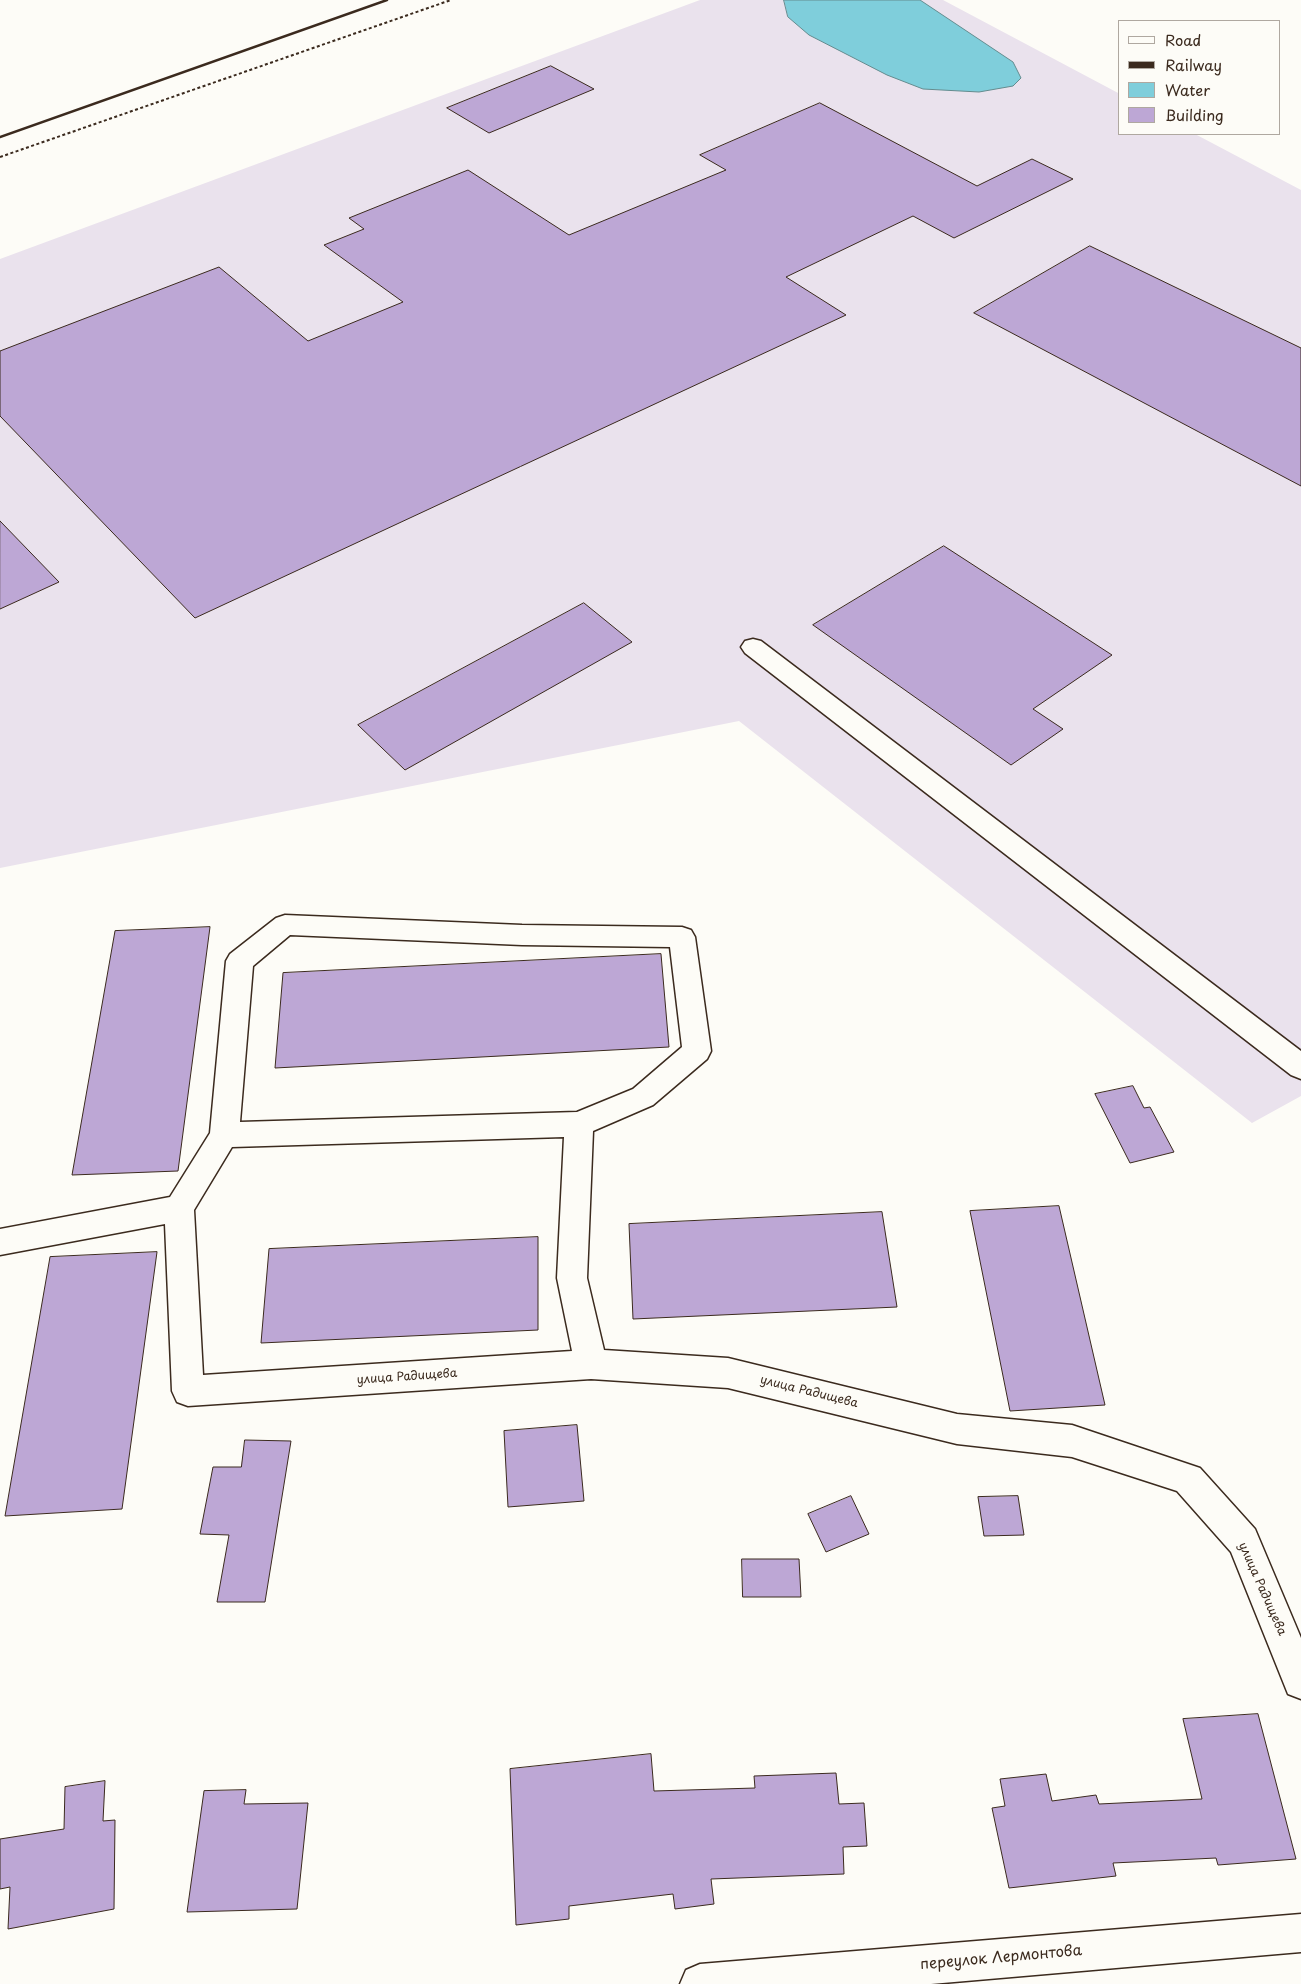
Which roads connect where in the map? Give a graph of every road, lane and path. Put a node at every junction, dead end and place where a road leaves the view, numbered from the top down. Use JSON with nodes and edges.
{"nodes":[{"id":1,"x":451,"y":0,"type":"edge"},
{"id":2,"x":0,"y":157,"type":"edge"},
{"id":3,"x":753,"y":647,"type":"dead end"},
{"id":4,"x":1301,"y":1067,"type":"edge"},
{"id":5,"x":579,"y":1124,"type":"junction"},
{"id":6,"x":224,"y":1135,"type":"junction"},
{"id":7,"x":179,"y":1208,"type":"junction"},
{"id":8,"x":0,"y":1242,"type":"edge"},
{"id":9,"x":591,"y":1364,"type":"junction"},
{"id":10,"x":1301,"y":1681,"type":"edge"},
{"id":11,"x":1301,"y":1932,"type":"edge"},
{"id":12,"x":700,"y":1984,"type":"edge"}],
"edges":[{"from":1,"to":2,"type":"path"},
{"from":3,"to":4,"type":"street"},
{"from":5,"to":6,"type":"street"},
{"from":5,"to":6,"type":"street"},
{"from":5,"to":9,"type":"street"},
{"from":6,"to":7,"type":"street"},
{"from":7,"to":8,"type":"street"},
{"from":7,"to":9,"type":"street","name":"улица Радищева"},
{"from":9,"to":10,"type":"street","name":"улица Радищева"},
{"from":11,"to":12,"type":"street","name":"переулок Лермонтова"}]}
